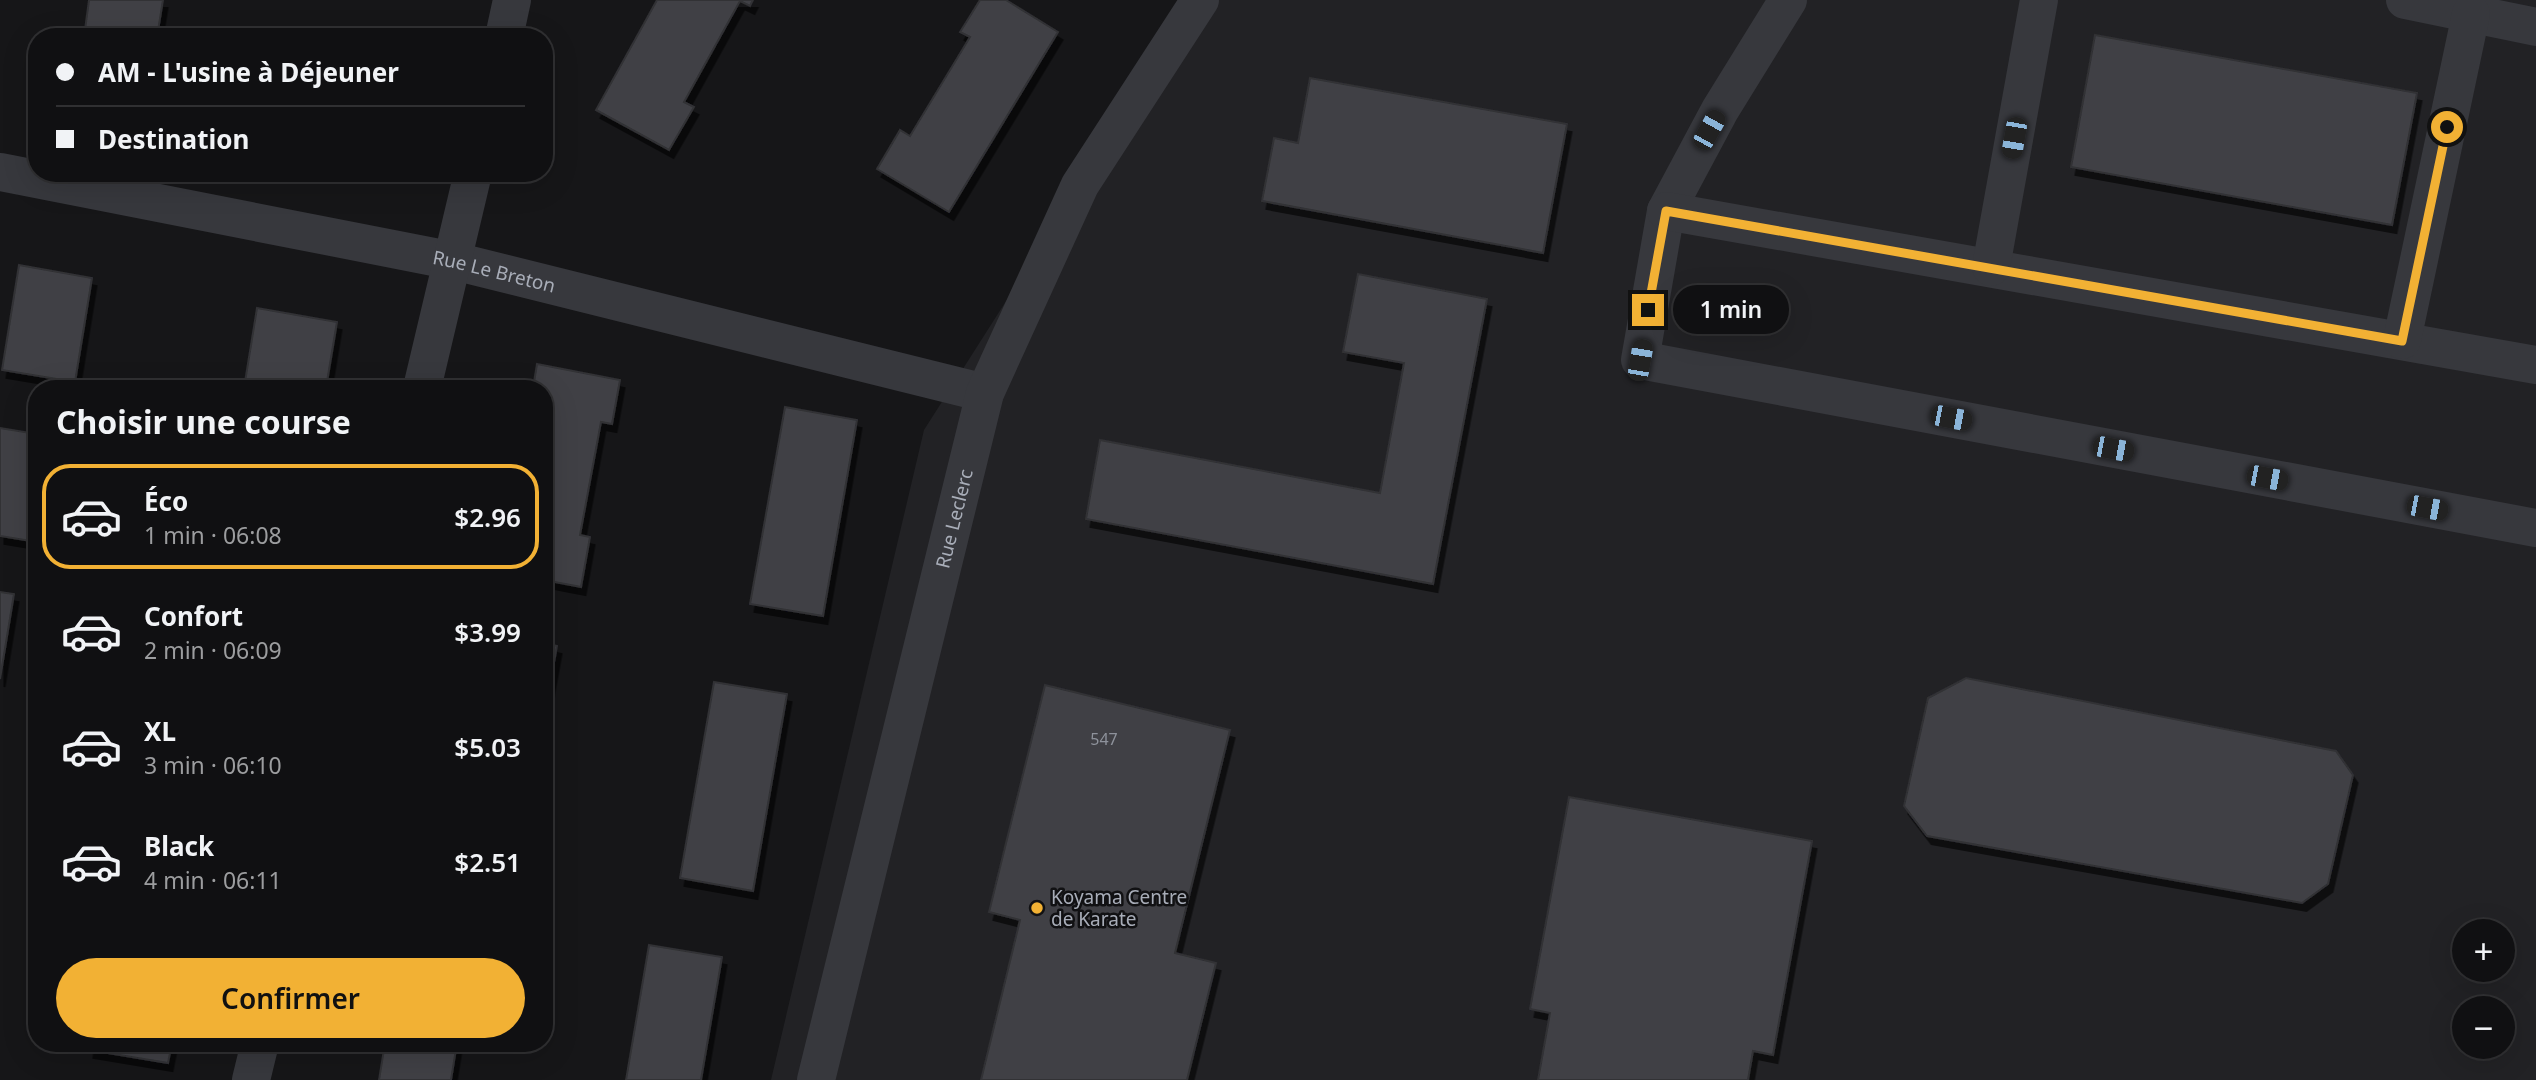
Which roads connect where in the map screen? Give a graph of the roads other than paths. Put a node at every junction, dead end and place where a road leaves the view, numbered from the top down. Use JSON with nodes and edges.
{"nodes":[{"id":1,"x":512,"y":0,"type":"edge"},
{"id":2,"x":1200,"y":0,"type":"edge"},
{"id":3,"x":1788,"y":0,"type":"edge"},
{"id":4,"x":2039,"y":0,"type":"edge"},
{"id":5,"x":2405,"y":0,"type":"edge"},
{"id":6,"x":2471,"y":13,"type":"junction"},
{"id":7,"x":2536,"y":27,"type":"edge"},
{"id":8,"x":506,"y":28,"type":"edge"},
{"id":9,"x":0,"y":172,"type":"edge"},
{"id":10,"x":28,"y":177,"type":"edge"},
{"id":11,"x":51,"y":182,"type":"edge"},
{"id":12,"x":472,"y":182,"type":"edge"},
{"id":13,"x":1666,"y":211,"type":"junction"},
{"id":14,"x":454,"y":261,"type":"junction"},
{"id":15,"x":1991,"y":267,"type":"junction"},
{"id":16,"x":2402,"y":341,"type":"junction"},
{"id":17,"x":2536,"y":365,"type":"edge"},
{"id":18,"x":424,"y":380,"type":"edge"},
{"id":19,"x":985,"y":393,"type":"junction"},
{"id":20,"x":2536,"y":528,"type":"edge"},
{"id":21,"x":258,"y":1052,"type":"edge"},
{"id":22,"x":251,"y":1080,"type":"edge"},
{"id":23,"x":816,"y":1080,"type":"edge"}],
"edges":[{"from":1,"to":8,"type":"street"},
{"from":2,"to":19,"type":"street","name":"Rue Leclerc"},
{"from":3,"to":13,"type":"street"},
{"from":4,"to":15,"type":"street"},
{"from":5,"to":6,"type":"street"},
{"from":6,"to":7,"type":"street"},
{"from":6,"to":16,"type":"street"},
{"from":9,"to":10,"type":"street","name":"Rue Le Breton"},
{"from":11,"to":14,"type":"street","name":"Rue Le Breton"},
{"from":12,"to":14,"type":"street"},
{"from":13,"to":15,"type":"street"},
{"from":13,"to":20,"type":"street"},
{"from":14,"to":18,"type":"street"},
{"from":14,"to":19,"type":"street","name":"Rue Le Breton"},
{"from":15,"to":16,"type":"street"},
{"from":16,"to":17,"type":"street"},
{"from":19,"to":23,"type":"street","name":"Rue Leclerc"},
{"from":21,"to":22,"type":"street"}]}
